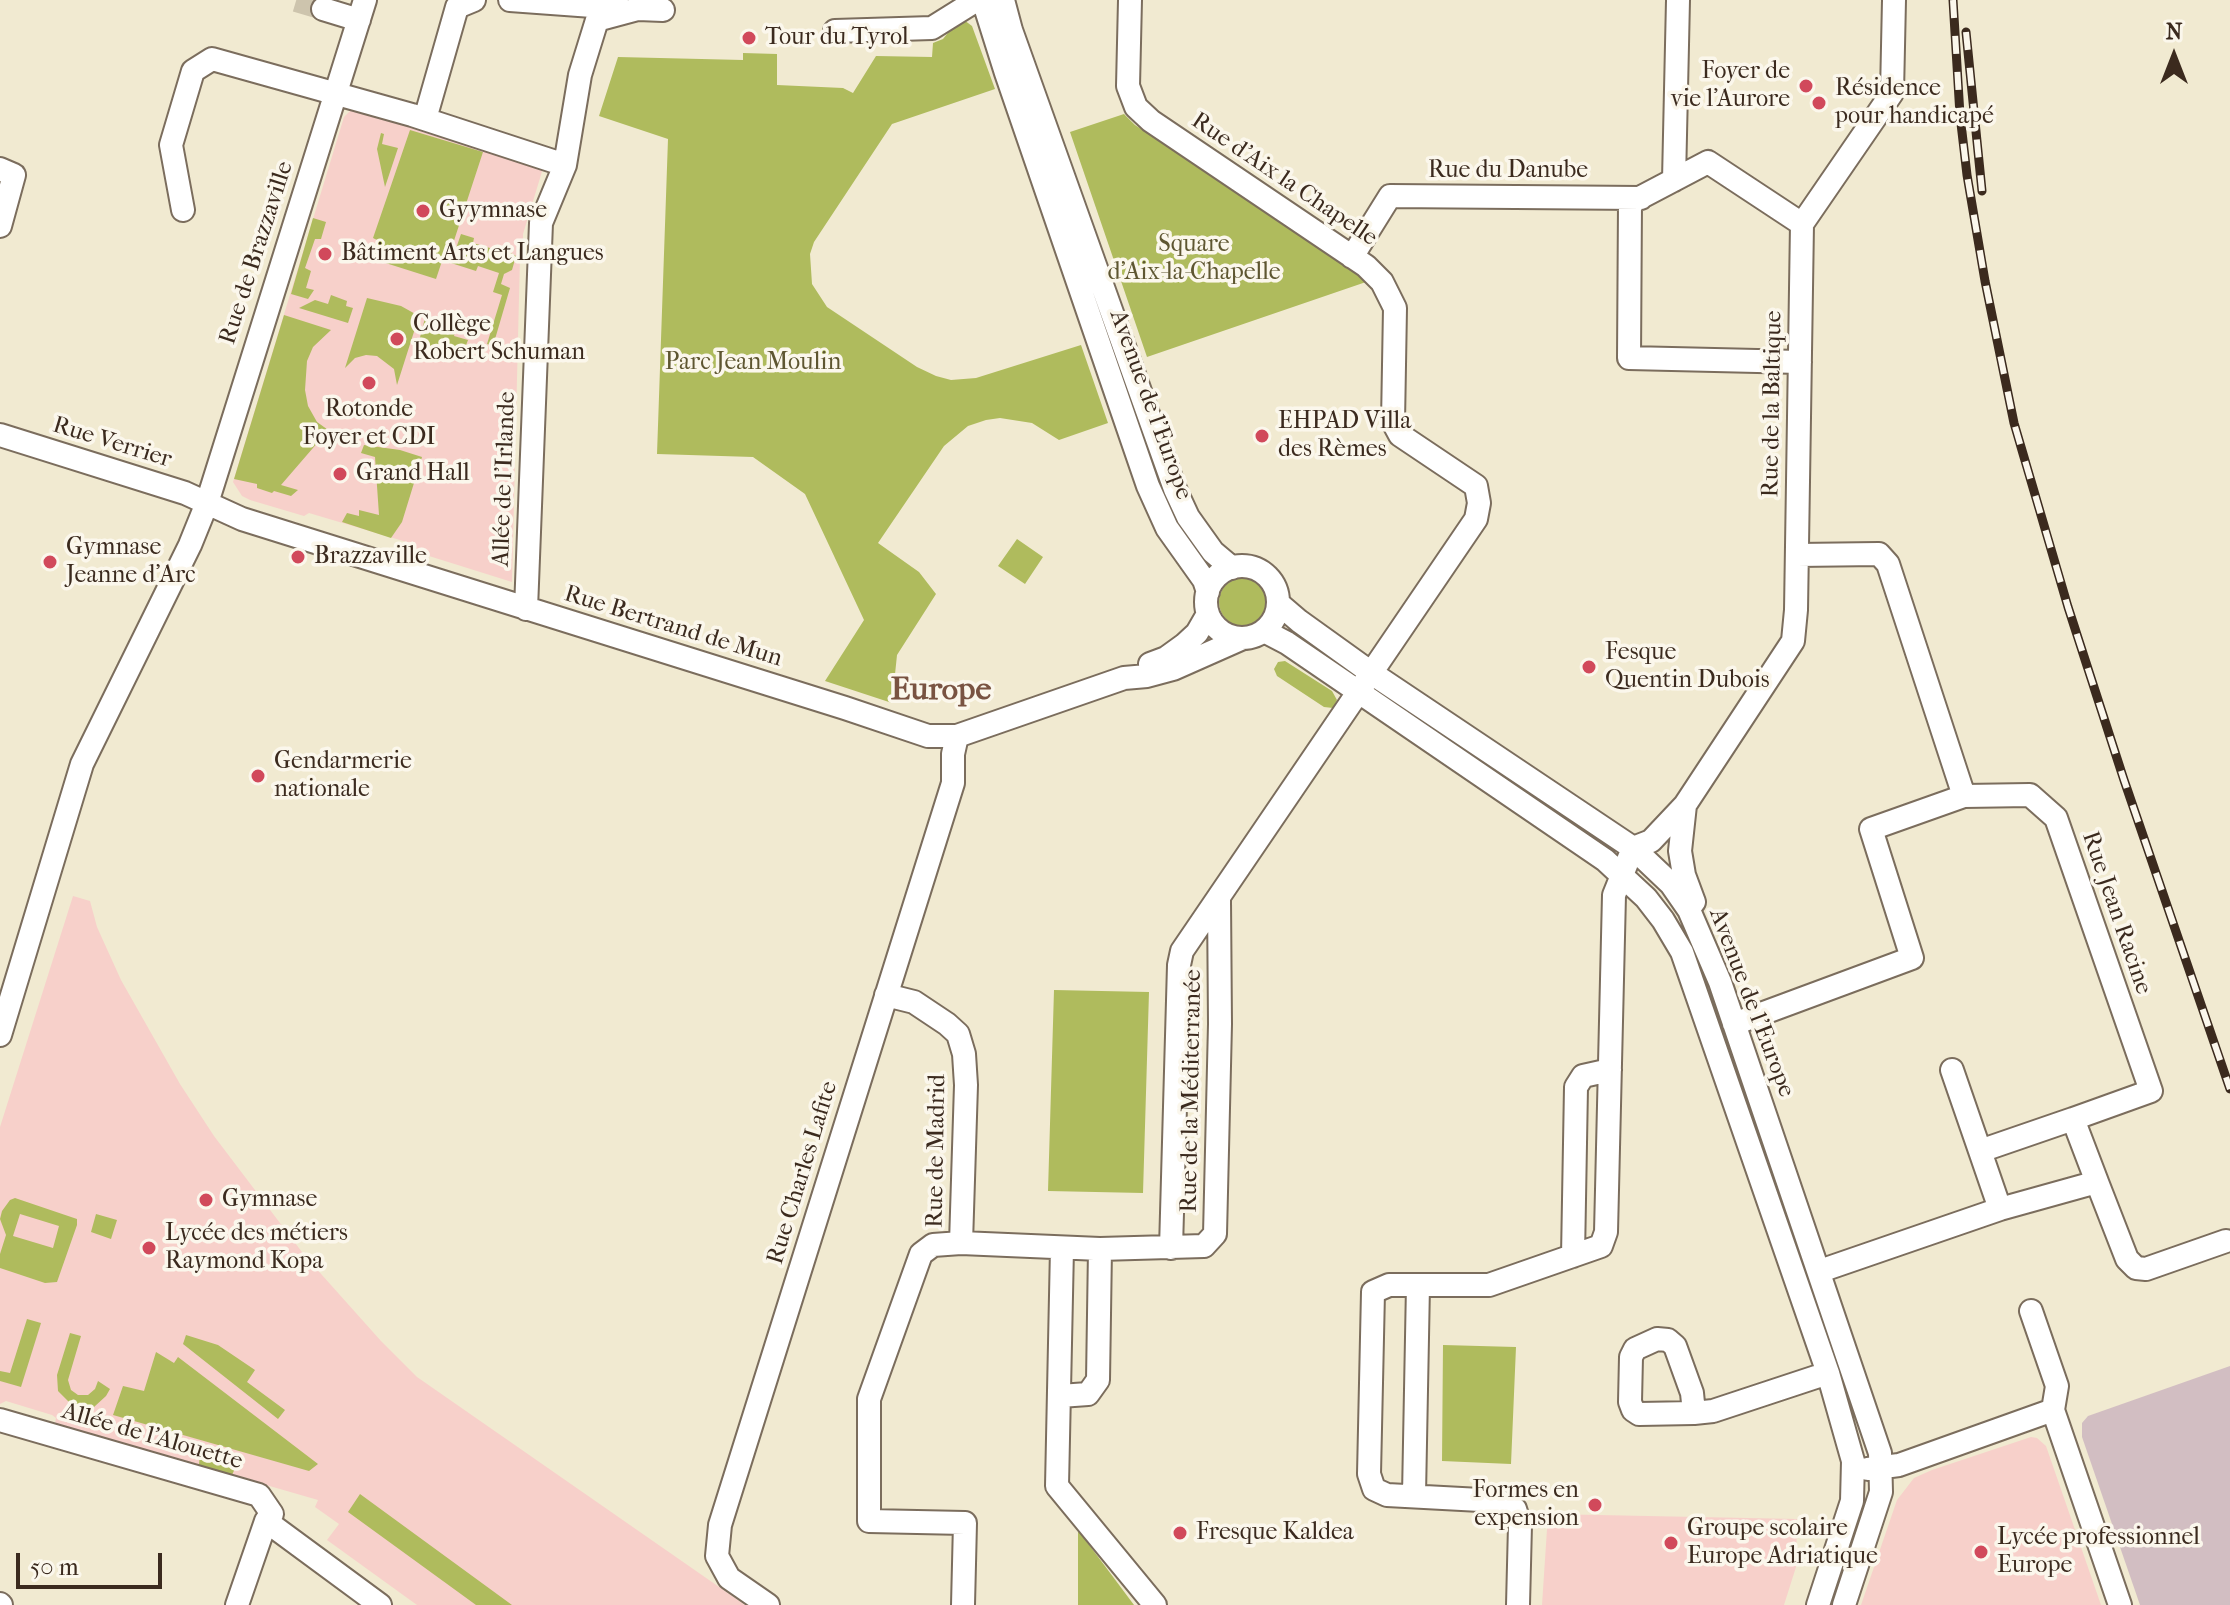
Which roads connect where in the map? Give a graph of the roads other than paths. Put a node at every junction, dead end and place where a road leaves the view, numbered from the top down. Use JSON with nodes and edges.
{"nodes":[{"id":1,"x":474,"y":0,"type":"edge"},
{"id":2,"x":510,"y":0,"type":"edge"},
{"id":3,"x":980,"y":0,"type":"edge"},
{"id":4,"x":1003,"y":0,"type":"edge"},
{"id":5,"x":1130,"y":0,"type":"edge"},
{"id":6,"x":1678,"y":0,"type":"edge"},
{"id":7,"x":1894,"y":0,"type":"edge"},
{"id":8,"x":323,"y":9,"type":"tunnel mouth"},
{"id":9,"x":638,"y":9,"type":"junction"},
{"id":10,"x":362,"y":10,"type":"edge"},
{"id":11,"x":663,"y":10,"type":"dead end"},
{"id":12,"x":835,"y":31,"type":"dead end"},
{"id":13,"x":335,"y":95,"type":"junction"},
{"id":14,"x":425,"y":119,"type":"junction"},
{"id":15,"x":565,"y":165,"type":"junction"},
{"id":16,"x":0,"y":169,"type":"edge"},
{"id":17,"x":1674,"y":180,"type":"junction"},
{"id":18,"x":1634,"y":198,"type":"junction"},
{"id":19,"x":183,"y":210,"type":"dead end"},
{"id":20,"x":1802,"y":224,"type":"junction"},
{"id":21,"x":0,"y":226,"type":"edge"},
{"id":22,"x":1352,"y":257,"type":"junction"},
{"id":23,"x":1095,"y":296,"type":"junction"},
{"id":24,"x":1800,"y":362,"type":"junction"},
{"id":25,"x":0,"y":435,"type":"edge"},
{"id":26,"x":207,"y":503,"type":"junction"},
{"id":27,"x":1797,"y":555,"type":"junction"},
{"id":28,"x":1232,"y":568,"type":"junction"},
{"id":29,"x":1208,"y":603,"type":"junction"},
{"id":30,"x":1278,"y":603,"type":"junction"},
{"id":31,"x":526,"y":609,"type":"junction"},
{"id":32,"x":1253,"y":634,"type":"junction"},
{"id":33,"x":1370,"y":672,"type":"junction"},
{"id":34,"x":1124,"y":678,"type":"junction"},
{"id":35,"x":1357,"y":691,"type":"junction"},
{"id":36,"x":957,"y":736,"type":"junction"},
{"id":37,"x":1964,"y":796,"type":"junction"},
{"id":38,"x":1685,"y":805,"type":"junction"},
{"id":39,"x":1633,"y":848,"type":"junction"},
{"id":40,"x":1623,"y":876,"type":"junction"},
{"id":41,"x":1219,"y":900,"type":"junction"},
{"id":42,"x":1709,"y":953,"type":"junction"},
{"id":43,"x":886,"y":995,"type":"junction"},
{"id":44,"x":1734,"y":1024,"type":"junction"},
{"id":45,"x":0,"y":1035,"type":"edge"},
{"id":46,"x":1610,"y":1070,"type":"junction"},
{"id":47,"x":1952,"y":1070,"type":"dead end"},
{"id":48,"x":2073,"y":1119,"type":"junction"},
{"id":49,"x":1980,"y":1151,"type":"junction"},
{"id":50,"x":2097,"y":1182,"type":"junction"},
{"id":51,"x":2000,"y":1209,"type":"junction"},
{"id":52,"x":2226,"y":1241,"type":"dead end"},
{"id":53,"x":961,"y":1243,"type":"junction"},
{"id":54,"x":1062,"y":1248,"type":"junction"},
{"id":55,"x":1171,"y":1248,"type":"junction"},
{"id":56,"x":1100,"y":1249,"type":"junction"},
{"id":57,"x":1573,"y":1256,"type":"junction"},
{"id":58,"x":1820,"y":1271,"type":"junction"},
{"id":59,"x":1418,"y":1285,"type":"junction"},
{"id":60,"x":2031,"y":1311,"type":"dead end"},
{"id":61,"x":1828,"y":1373,"type":"junction"},
{"id":62,"x":1060,"y":1396,"type":"junction"},
{"id":63,"x":2053,"y":1410,"type":"junction"},
{"id":64,"x":1694,"y":1413,"type":"dead end"},
{"id":65,"x":0,"y":1420,"type":"edge"},
{"id":66,"x":1882,"y":1468,"type":"junction"},
{"id":67,"x":1854,"y":1470,"type":"junction"},
{"id":68,"x":1414,"y":1495,"type":"junction"},
{"id":69,"x":266,"y":1521,"type":"junction"},
{"id":70,"x":237,"y":1605,"type":"edge"},
{"id":71,"x":380,"y":1605,"type":"edge"},
{"id":72,"x":768,"y":1605,"type":"edge"},
{"id":73,"x":963,"y":1605,"type":"edge"},
{"id":74,"x":1155,"y":1605,"type":"edge"},
{"id":75,"x":1518,"y":1605,"type":"edge"},
{"id":76,"x":1818,"y":1605,"type":"edge"},
{"id":77,"x":1844,"y":1605,"type":"edge"},
{"id":78,"x":2120,"y":1605,"type":"edge"}],
"edges":[{"from":1,"to":14,"type":"street"},
{"from":2,"to":9,"type":"street"},
{"from":3,"to":12,"type":"street"},
{"from":3,"to":23,"type":"street","name":"Avenue de l'Europe"},
{"from":4,"to":23,"type":"street","name":"Avenue de l'Europe"},
{"from":5,"to":22,"type":"street","name":"Rue d'Aix la Chapelle"},
{"from":6,"to":17,"type":"street"},
{"from":7,"to":20,"type":"street"},
{"from":8,"to":10,"type":"street","name":"Rue de Brazzaville"},
{"from":9,"to":11,"type":"street"},
{"from":9,"to":15,"type":"street","name":"Allée de l'Irlande"},
{"from":10,"to":13,"type":"street","name":"Rue de Brazzaville"},
{"from":13,"to":14,"type":"street"},
{"from":13,"to":19,"type":"street"},
{"from":13,"to":26,"type":"street","name":"Rue de Brazzaville"},
{"from":14,"to":15,"type":"street"},
{"from":15,"to":31,"type":"street","name":"Allée de l'Irlande"},
{"from":16,"to":21,"type":"street"},
{"from":17,"to":18,"type":"street","name":"Rue du Danube"},
{"from":17,"to":20,"type":"street","name":"Rue du Danube"},
{"from":18,"to":22,"type":"street","name":"Rue du Danube"},
{"from":18,"to":24,"type":"street"},
{"from":20,"to":24,"type":"street","name":"Rue de la Baltique"},
{"from":22,"to":33,"type":"street","name":"Rue d'Aix la Chapelle"},
{"from":23,"to":28,"type":"street","name":"Avenue de l'Europe"},
{"from":23,"to":29,"type":"street","name":"Avenue de l'Europe"},
{"from":24,"to":27,"type":"street","name":"Rue de la Baltique"},
{"from":25,"to":26,"type":"street","name":"Rue Verrier"},
{"from":26,"to":31,"type":"street","name":"Rue Bertrand de Mun"},
{"from":26,"to":45,"type":"street","name":"Rue de Brazzaville"},
{"from":27,"to":37,"type":"street"},
{"from":27,"to":38,"type":"street","name":"Rue de la Baltique"},
{"from":28,"to":29,"type":"street"},
{"from":28,"to":30,"type":"street"},
{"from":29,"to":32,"type":"street"},
{"from":29,"to":34,"type":"street","name":"Rue Bertrand de Mun"},
{"from":30,"to":32,"type":"street"},
{"from":30,"to":33,"type":"street","name":"Avenue de l'Europe"},
{"from":31,"to":36,"type":"street","name":"Rue Bertrand de Mun"},
{"from":32,"to":34,"type":"street","name":"Rue Bertrand de Mun"},
{"from":32,"to":35,"type":"street","name":"Avenue de l'Europe"},
{"from":33,"to":35,"type":"street","name":"Rue de la Méditerranée"},
{"from":33,"to":39,"type":"street","name":"Avenue de l'Europe"},
{"from":34,"to":36,"type":"street","name":"Rue Bertrand de Mun"},
{"from":35,"to":40,"type":"street","name":"Avenue de l'Europe"},
{"from":35,"to":41,"type":"street","name":"Rue de la Méditerranée"},
{"from":36,"to":43,"type":"street","name":"Rue Charles Lafite"},
{"from":37,"to":44,"type":"street"},
{"from":37,"to":48,"type":"street","name":"Rue Jean Racine"},
{"from":38,"to":39,"type":"street","name":"Rue de la Baltique"},
{"from":38,"to":42,"type":"street","name":"Rue de la Baltique"},
{"from":39,"to":40,"type":"street"},
{"from":39,"to":42,"type":"street","name":"Avenue de l'Europe"},
{"from":40,"to":46,"type":"street"},
{"from":40,"to":61,"type":"street","name":"Avenue de l'Europe"},
{"from":41,"to":55,"type":"street","name":"Rue de la Méditerranée"},
{"from":41,"to":55,"type":"street","name":"Rue de la Méditerranée"},
{"from":42,"to":44,"type":"street","name":"Avenue de l'Europe"},
{"from":43,"to":53,"type":"street","name":"Rue de Madrid"},
{"from":43,"to":72,"type":"street","name":"Rue Charles Lafite"},
{"from":44,"to":58,"type":"street","name":"Avenue de l'Europe"},
{"from":46,"to":57,"type":"street"},
{"from":46,"to":57,"type":"street"},
{"from":47,"to":49,"type":"street"},
{"from":48,"to":49,"type":"street","name":"Rue Jean Racine"},
{"from":48,"to":50,"type":"street"},
{"from":49,"to":51,"type":"street"},
{"from":50,"to":51,"type":"street"},
{"from":50,"to":52,"type":"street"},
{"from":51,"to":58,"type":"street"},
{"from":53,"to":54,"type":"street","name":"Rue de la Méditerranée"},
{"from":53,"to":73,"type":"street","name":"Rue de Madrid"},
{"from":54,"to":56,"type":"street","name":"Rue de la Méditerranée"},
{"from":54,"to":62,"type":"street"},
{"from":55,"to":56,"type":"street","name":"Rue de la Méditerranée"},
{"from":56,"to":62,"type":"street"},
{"from":57,"to":59,"type":"street"},
{"from":58,"to":66,"type":"street","name":"Avenue de l'Europe"},
{"from":59,"to":68,"type":"street"},
{"from":59,"to":68,"type":"street"},
{"from":60,"to":63,"type":"street"},
{"from":61,"to":64,"type":"street"},
{"from":61,"to":67,"type":"street","name":"Avenue de l'Europe"},
{"from":62,"to":74,"type":"street"},
{"from":63,"to":66,"type":"street"},
{"from":63,"to":78,"type":"street"},
{"from":65,"to":69,"type":"street","name":"Allée de l'Alouette"},
{"from":66,"to":67,"type":"street"},
{"from":66,"to":77,"type":"street","name":"Avenue de l'Europe"},
{"from":67,"to":76,"type":"street","name":"Avenue de l'Europe"},
{"from":68,"to":75,"type":"street"},
{"from":69,"to":70,"type":"street"},
{"from":69,"to":71,"type":"street"}]}
